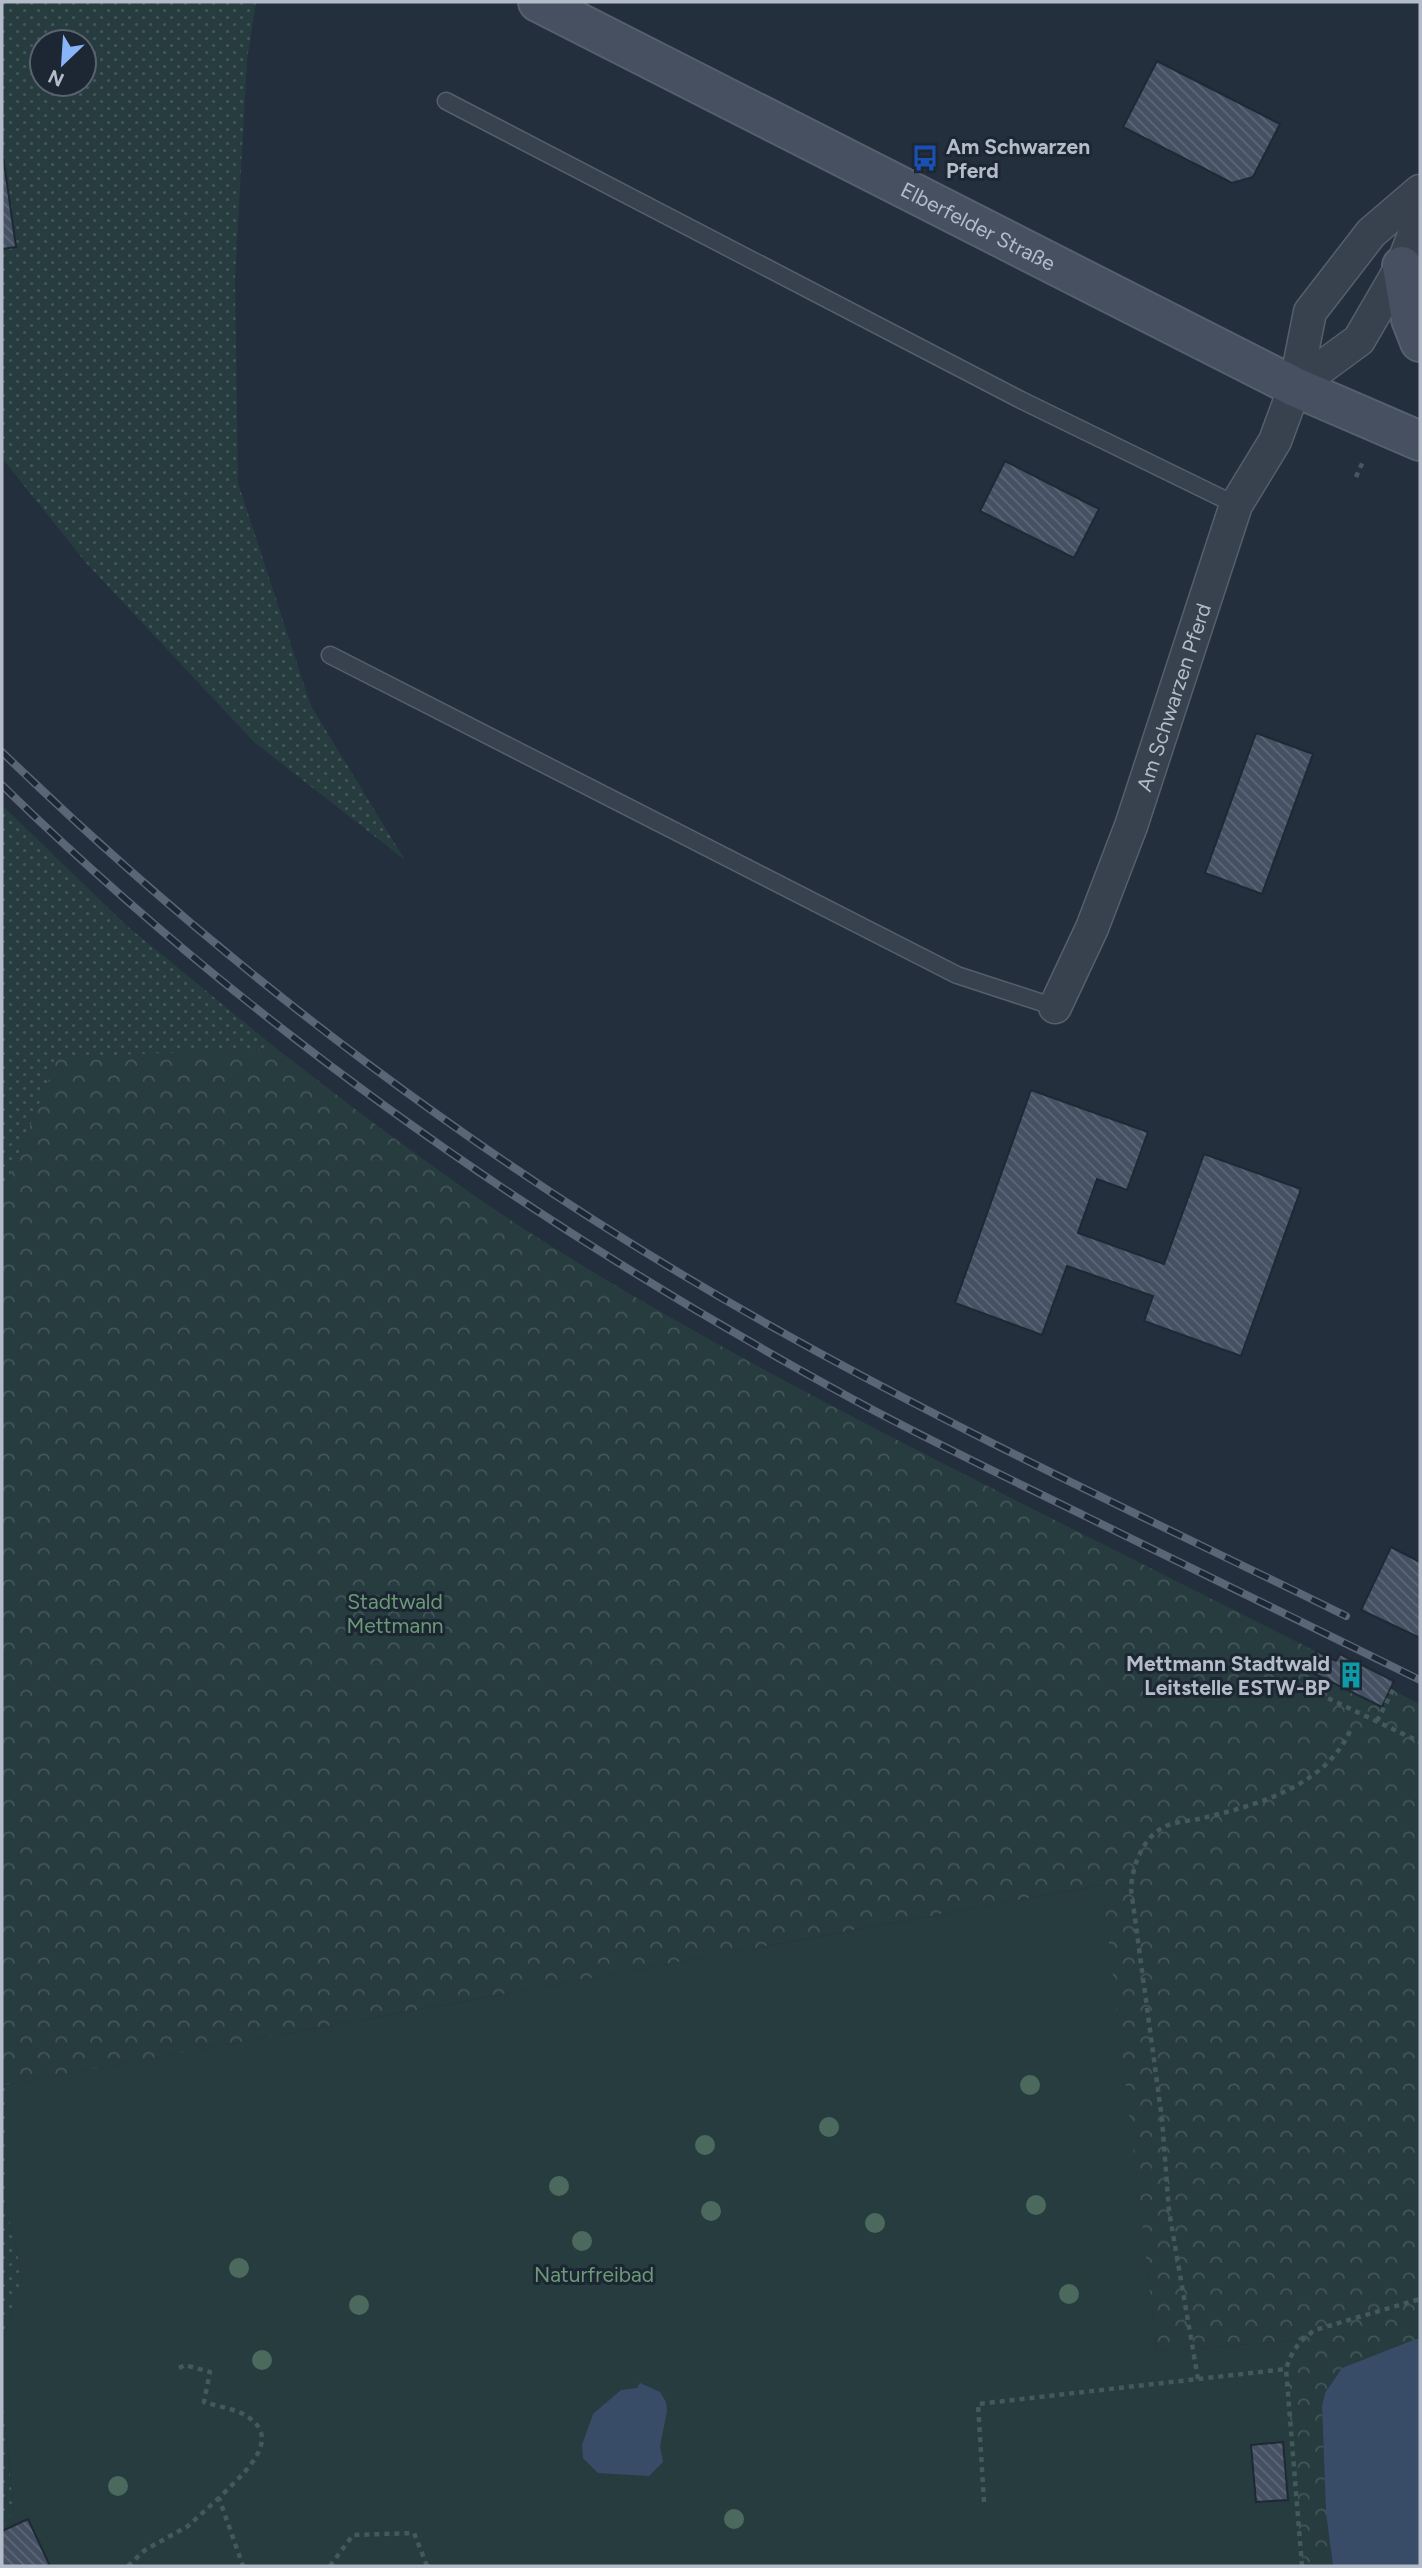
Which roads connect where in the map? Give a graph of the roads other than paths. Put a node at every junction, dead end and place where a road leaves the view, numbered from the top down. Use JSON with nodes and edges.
{"nodes":[{"id":1,"x":538,"y":2,"type":"edge"},
{"id":2,"x":446,"y":101,"type":"dead end"},
{"id":3,"x":1420,"y":191,"type":"edge"},
{"id":4,"x":1420,"y":219,"type":"edge"},
{"id":5,"x":1402,"y":266,"type":"junction"},
{"id":6,"x":1420,"y":342,"type":"edge"},
{"id":7,"x":1295,"y":387,"type":"junction"},
{"id":8,"x":1420,"y":441,"type":"edge"},
{"id":9,"x":1236,"y":505,"type":"junction"},
{"id":10,"x":330,"y":655,"type":"dead end"},
{"id":11,"x":1055,"y":1007,"type":"joint"}],
"edges":[{"from":1,"to":7,"type":"main road","name":"Elberfelder Straße"},
{"from":2,"to":9,"type":"lane"},
{"from":3,"to":7,"type":"street","name":"Am Schwarzen Pferd"},
{"from":4,"to":5,"type":"street"},
{"from":5,"to":6,"type":"main road"},
{"from":5,"to":7,"type":"street"},
{"from":7,"to":8,"type":"main road","name":"Elberfelder Straße"},
{"from":7,"to":9,"type":"street","name":"Am Schwarzen Pferd"},
{"from":9,"to":11,"type":"street","name":"Am Schwarzen Pferd"},
{"from":10,"to":11,"type":"lane"}]}
